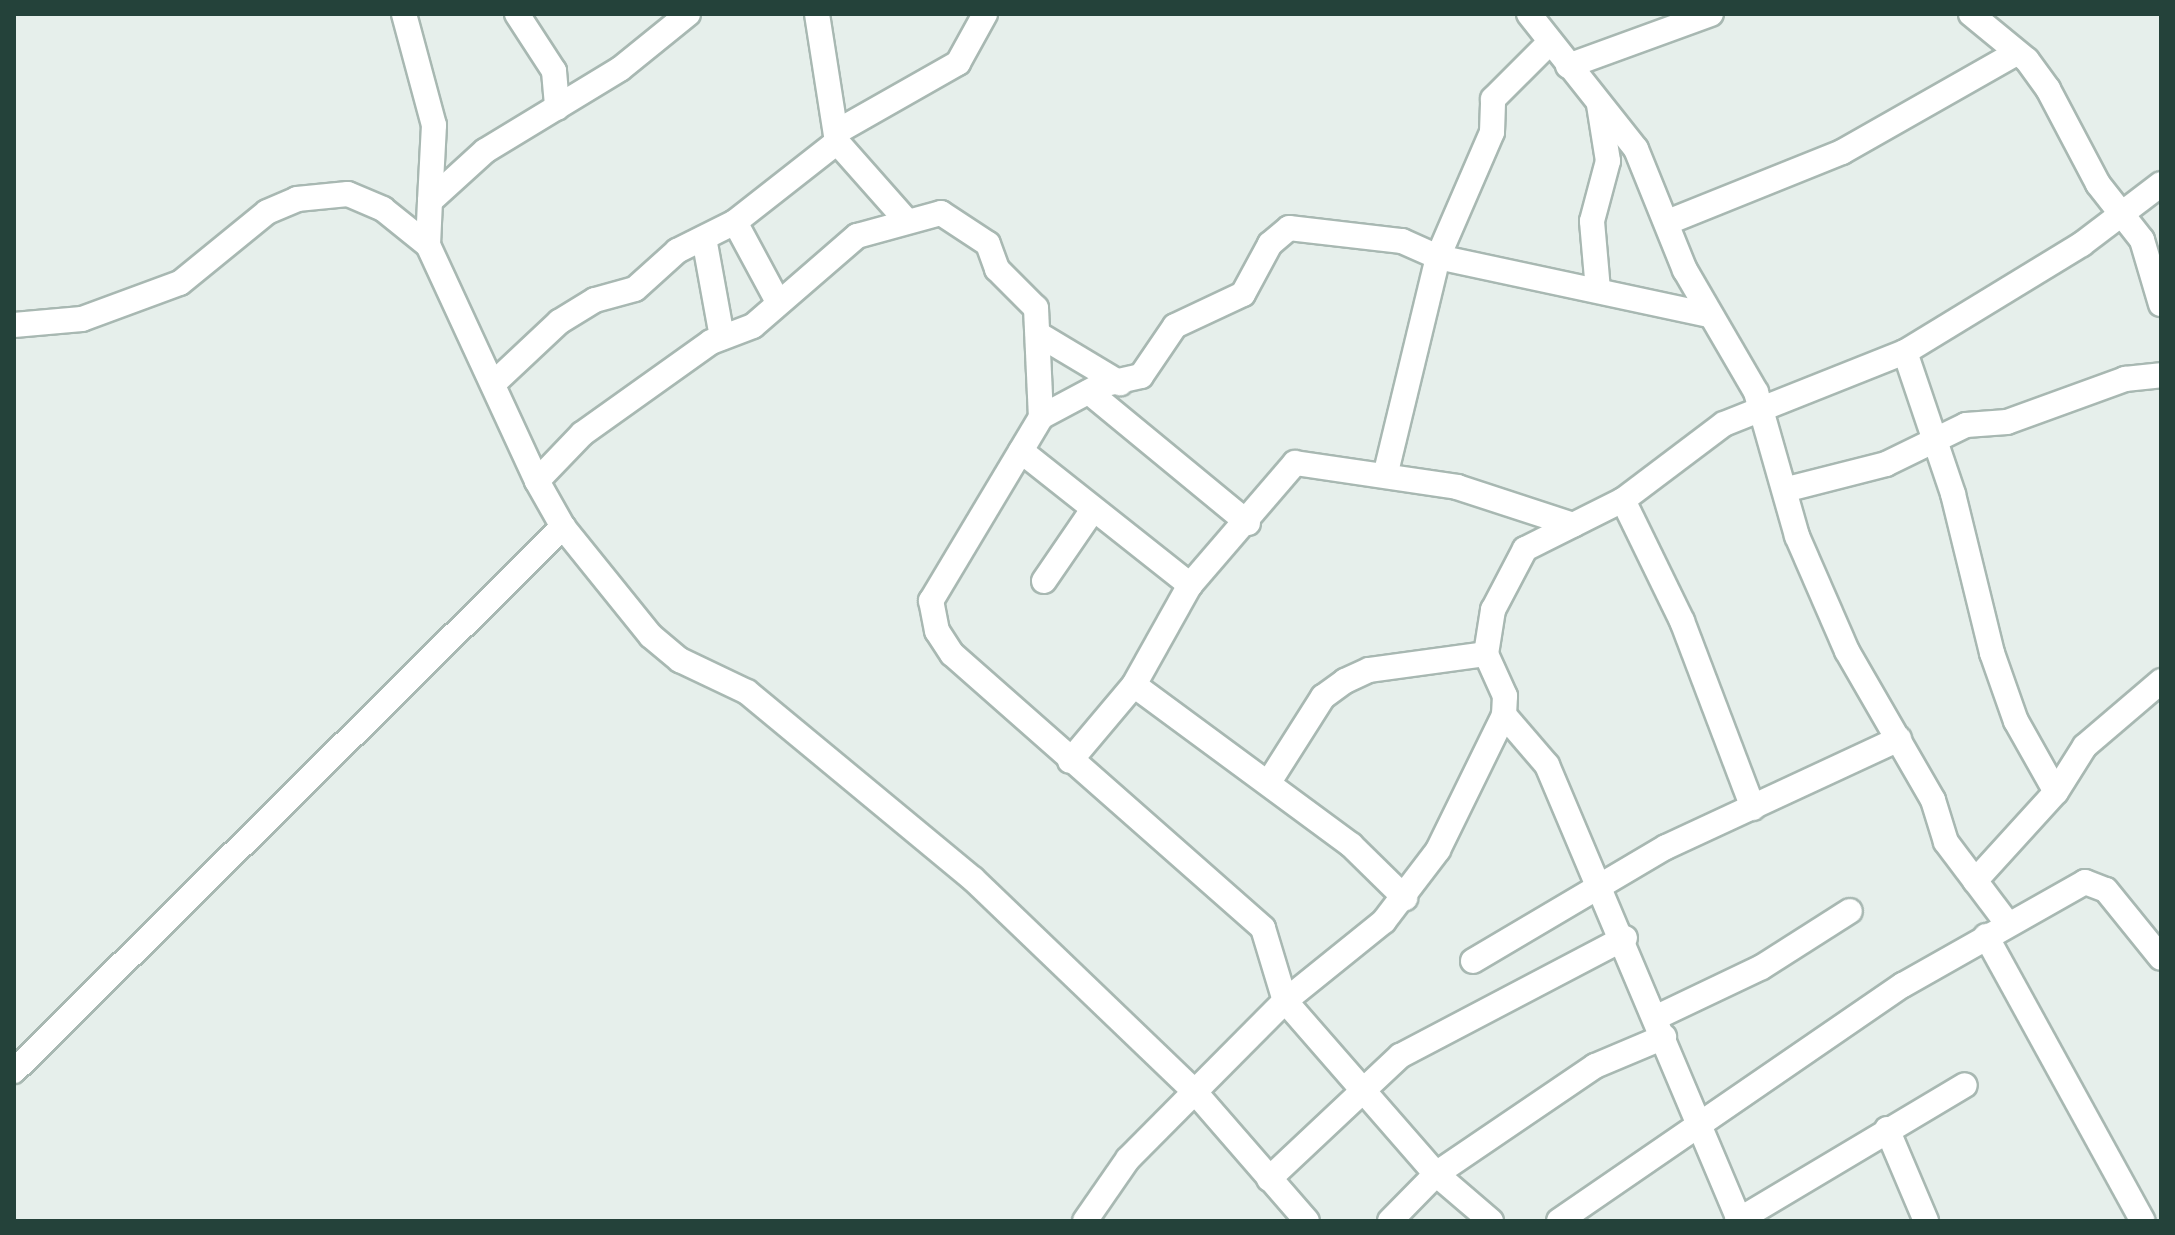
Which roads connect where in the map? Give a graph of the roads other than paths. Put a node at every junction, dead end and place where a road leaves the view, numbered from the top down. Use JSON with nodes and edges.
{"nodes":[{"id":1,"x":404,"y":14,"type":"edge"},
{"id":2,"x":517,"y":14,"type":"edge"},
{"id":3,"x":688,"y":14,"type":"edge"},
{"id":4,"x":817,"y":14,"type":"edge"},
{"id":5,"x":985,"y":14,"type":"edge"},
{"id":6,"x":1529,"y":14,"type":"edge"},
{"id":7,"x":1711,"y":14,"type":"edge"},
{"id":8,"x":1971,"y":14,"type":"edge"},
{"id":9,"x":1549,"y":43,"type":"junction"},
{"id":10,"x":2013,"y":55,"type":"junction"},
{"id":11,"x":1568,"y":66,"type":"junction"},
{"id":12,"x":1599,"y":104,"type":"junction"},
{"id":13,"x":557,"y":108,"type":"junction"},
{"id":14,"x":838,"y":136,"type":"junction"},
{"id":15,"x":1629,"y":140,"type":"junction"},
{"id":16,"x":1608,"y":161,"type":"junction"},
{"id":17,"x":2161,"y":184,"type":"edge"},
{"id":18,"x":430,"y":201,"type":"junction"},
{"id":19,"x":2124,"y":211,"type":"junction"},
{"id":20,"x":1700,"y":214,"type":"junction"},
{"id":21,"x":906,"y":220,"type":"junction"},
{"id":22,"x":735,"y":222,"type":"junction"},
{"id":23,"x":1668,"y":222,"type":"junction"},
{"id":24,"x":704,"y":238,"type":"junction"},
{"id":25,"x":428,"y":245,"type":"junction"},
{"id":26,"x":1438,"y":257,"type":"junction"},
{"id":27,"x":1680,"y":257,"type":"junction"},
{"id":28,"x":1598,"y":290,"type":"junction"},
{"id":29,"x":778,"y":302,"type":"junction"},
{"id":30,"x":2161,"y":304,"type":"edge"},
{"id":31,"x":1709,"y":315,"type":"junction"},
{"id":32,"x":14,"y":325,"type":"edge"},
{"id":33,"x":1038,"y":334,"type":"junction"},
{"id":34,"x":722,"y":337,"type":"junction"},
{"id":35,"x":1905,"y":352,"type":"junction"},
{"id":36,"x":2161,"y":375,"type":"edge"},
{"id":37,"x":1120,"y":383,"type":"junction"},
{"id":38,"x":493,"y":384,"type":"junction"},
{"id":39,"x":1089,"y":392,"type":"junction"},
{"id":40,"x":1757,"y":410,"type":"junction"},
{"id":41,"x":1041,"y":417,"type":"junction"},
{"id":42,"x":1934,"y":441,"type":"junction"},
{"id":43,"x":1021,"y":451,"type":"junction"},
{"id":44,"x":1386,"y":472,"type":"junction"},
{"id":45,"x":537,"y":481,"type":"junction"},
{"id":46,"x":1788,"y":489,"type":"junction"},
{"id":47,"x":1623,"y":500,"type":"junction"},
{"id":48,"x":1092,"y":511,"type":"junction"},
{"id":49,"x":1248,"y":523,"type":"junction"},
{"id":50,"x":1573,"y":525,"type":"junction"},
{"id":51,"x":563,"y":527,"type":"junction"},
{"id":52,"x":1044,"y":581,"type":"dead end"},
{"id":53,"x":1190,"y":585,"type":"junction"},
{"id":54,"x":1486,"y":654,"type":"junction"},
{"id":55,"x":2161,"y":681,"type":"edge"},
{"id":56,"x":1134,"y":685,"type":"junction"},
{"id":57,"x":1504,"y":715,"type":"junction"},
{"id":58,"x":1899,"y":739,"type":"junction"},
{"id":59,"x":1070,"y":761,"type":"junction"},
{"id":60,"x":1269,"y":782,"type":"junction"},
{"id":61,"x":2056,"y":792,"type":"junction"},
{"id":62,"x":1753,"y":808,"type":"junction"},
{"id":63,"x":1975,"y":881,"type":"junction"},
{"id":64,"x":1604,"y":888,"type":"junction"},
{"id":65,"x":1405,"y":898,"type":"junction"},
{"id":66,"x":1850,"y":911,"type":"dead end"},
{"id":67,"x":2007,"y":923,"type":"junction"},
{"id":68,"x":1986,"y":936,"type":"junction"},
{"id":69,"x":1625,"y":938,"type":"junction"},
{"id":70,"x":2161,"y":958,"type":"edge"},
{"id":71,"x":1473,"y":961,"type":"dead end"},
{"id":72,"x":1285,"y":1001,"type":"junction"},
{"id":73,"x":1661,"y":1027,"type":"junction"},
{"id":74,"x":14,"y":1071,"type":"edge"},
{"id":75,"x":1965,"y":1085,"type":"dead end"},
{"id":76,"x":1362,"y":1088,"type":"junction"},
{"id":77,"x":1194,"y":1091,"type":"junction"},
{"id":78,"x":1698,"y":1122,"type":"junction"},
{"id":79,"x":1887,"y":1129,"type":"junction"},
{"id":80,"x":1436,"y":1174,"type":"junction"},
{"id":81,"x":1269,"y":1179,"type":"junction"},
{"id":82,"x":1085,"y":1221,"type":"edge"},
{"id":83,"x":1307,"y":1221,"type":"edge"},
{"id":84,"x":1390,"y":1221,"type":"edge"},
{"id":85,"x":1491,"y":1221,"type":"edge"},
{"id":86,"x":1559,"y":1221,"type":"edge"},
{"id":87,"x":1739,"y":1221,"type":"edge"},
{"id":88,"x":1926,"y":1221,"type":"edge"},
{"id":89,"x":2143,"y":1221,"type":"edge"}],
"edges":[{"from":1,"to":18,"type":"street"},
{"from":2,"to":13,"type":"street"},
{"from":3,"to":13,"type":"street"},
{"from":4,"to":14,"type":"street"},
{"from":5,"to":14,"type":"street"},
{"from":6,"to":9,"type":"street"},
{"from":7,"to":11,"type":"street"},
{"from":8,"to":10,"type":"street"},
{"from":9,"to":11,"type":"street"},
{"from":9,"to":26,"type":"street"},
{"from":10,"to":19,"type":"street"},
{"from":10,"to":20,"type":"street"},
{"from":11,"to":12,"type":"street"},
{"from":12,"to":15,"type":"street"},
{"from":12,"to":16,"type":"street"},
{"from":13,"to":18,"type":"street"},
{"from":14,"to":21,"type":"street"},
{"from":14,"to":22,"type":"street"},
{"from":15,"to":16,"type":"street"},
{"from":15,"to":23,"type":"street"},
{"from":16,"to":28,"type":"street"},
{"from":17,"to":19,"type":"street"},
{"from":18,"to":25,"type":"street"},
{"from":19,"to":30,"type":"street"},
{"from":19,"to":35,"type":"street"},
{"from":20,"to":23,"type":"street"},
{"from":20,"to":27,"type":"street"},
{"from":21,"to":29,"type":"street"},
{"from":21,"to":33,"type":"street"},
{"from":22,"to":24,"type":"street"},
{"from":22,"to":29,"type":"street"},
{"from":23,"to":27,"type":"street"},
{"from":24,"to":34,"type":"street"},
{"from":24,"to":38,"type":"street"},
{"from":25,"to":32,"type":"street"},
{"from":25,"to":38,"type":"street"},
{"from":26,"to":28,"type":"street"},
{"from":26,"to":37,"type":"street"},
{"from":26,"to":44,"type":"street"},
{"from":27,"to":31,"type":"street"},
{"from":28,"to":31,"type":"street"},
{"from":29,"to":34,"type":"street"},
{"from":31,"to":40,"type":"street"},
{"from":33,"to":37,"type":"street"},
{"from":33,"to":41,"type":"street"},
{"from":34,"to":45,"type":"street"},
{"from":35,"to":40,"type":"street"},
{"from":35,"to":42,"type":"street"},
{"from":36,"to":42,"type":"street"},
{"from":37,"to":39,"type":"street"},
{"from":38,"to":45,"type":"street"},
{"from":39,"to":41,"type":"street"},
{"from":39,"to":49,"type":"street"},
{"from":40,"to":46,"type":"street"},
{"from":40,"to":47,"type":"street"},
{"from":41,"to":43,"type":"street"},
{"from":42,"to":46,"type":"street"},
{"from":42,"to":61,"type":"street"},
{"from":43,"to":48,"type":"street"},
{"from":43,"to":59,"type":"street"},
{"from":44,"to":49,"type":"street"},
{"from":44,"to":50,"type":"street"},
{"from":45,"to":51,"type":"street"},
{"from":46,"to":58,"type":"street"},
{"from":47,"to":50,"type":"street"},
{"from":47,"to":62,"type":"street"},
{"from":48,"to":52,"type":"street"},
{"from":48,"to":53,"type":"street"},
{"from":49,"to":53,"type":"street"},
{"from":50,"to":54,"type":"street"},
{"from":51,"to":74,"type":"street"},
{"from":51,"to":77,"type":"street"},
{"from":53,"to":56,"type":"street"},
{"from":54,"to":57,"type":"street"},
{"from":54,"to":60,"type":"street"},
{"from":55,"to":61,"type":"street"},
{"from":56,"to":59,"type":"street"},
{"from":56,"to":60,"type":"street"},
{"from":57,"to":64,"type":"street"},
{"from":57,"to":65,"type":"street"},
{"from":58,"to":62,"type":"street"},
{"from":58,"to":63,"type":"street"},
{"from":59,"to":72,"type":"street"},
{"from":60,"to":65,"type":"street"},
{"from":61,"to":63,"type":"street"},
{"from":62,"to":64,"type":"street"},
{"from":63,"to":67,"type":"street"},
{"from":64,"to":69,"type":"street"},
{"from":64,"to":71,"type":"street"},
{"from":65,"to":72,"type":"street"},
{"from":66,"to":73,"type":"street"},
{"from":67,"to":68,"type":"street"},
{"from":67,"to":70,"type":"street"},
{"from":68,"to":78,"type":"street"},
{"from":68,"to":89,"type":"street"},
{"from":69,"to":73,"type":"street"},
{"from":69,"to":76,"type":"street"},
{"from":72,"to":76,"type":"street"},
{"from":72,"to":77,"type":"street"},
{"from":73,"to":78,"type":"street"},
{"from":73,"to":80,"type":"street"},
{"from":75,"to":79,"type":"street"},
{"from":76,"to":80,"type":"street"},
{"from":76,"to":81,"type":"street"},
{"from":77,"to":81,"type":"street"},
{"from":77,"to":82,"type":"street"},
{"from":78,"to":86,"type":"street"},
{"from":78,"to":87,"type":"street"},
{"from":79,"to":87,"type":"street"},
{"from":79,"to":88,"type":"street"},
{"from":80,"to":84,"type":"street"},
{"from":80,"to":85,"type":"street"},
{"from":81,"to":83,"type":"street"}]}
